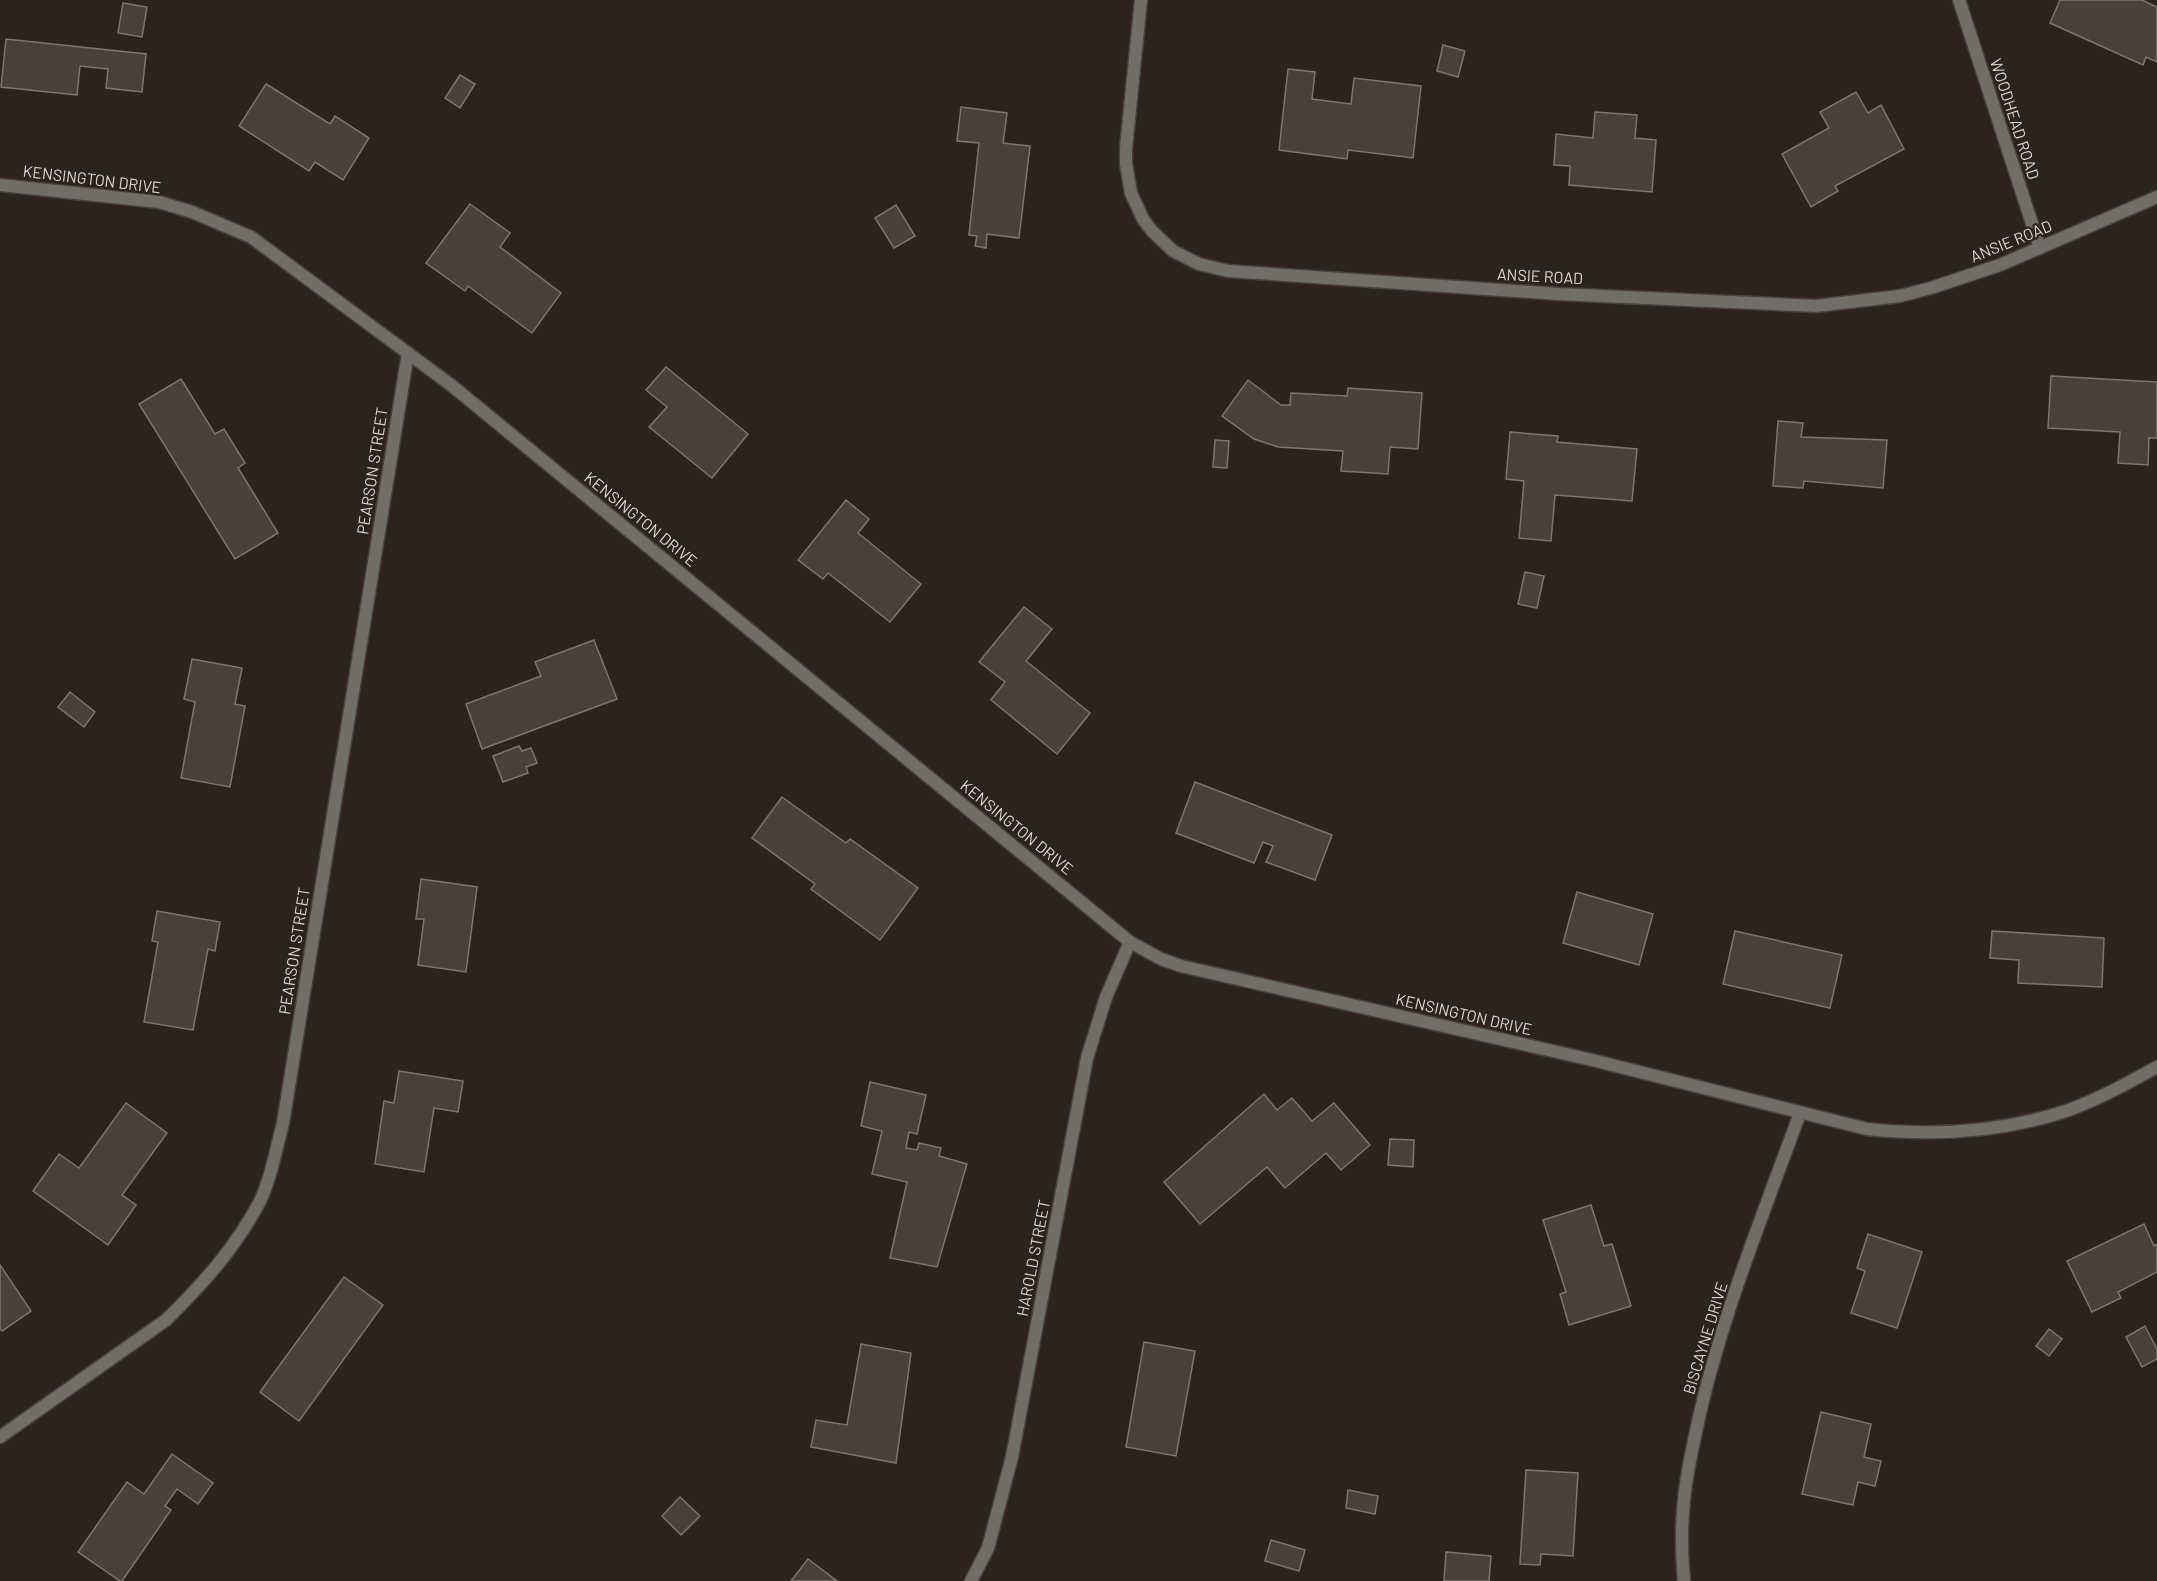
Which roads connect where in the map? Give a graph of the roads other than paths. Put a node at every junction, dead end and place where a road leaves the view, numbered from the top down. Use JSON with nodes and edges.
{"nodes":[{"id":1,"x":1140,"y":0,"type":"edge"},
{"id":2,"x":1959,"y":0,"type":"edge"},
{"id":3,"x":0,"y":185,"type":"edge"},
{"id":4,"x":2157,"y":197,"type":"edge"},
{"id":5,"x":2040,"y":248,"type":"junction"},
{"id":6,"x":408,"y":353,"type":"junction"},
{"id":7,"x":1130,"y":942,"type":"junction"},
{"id":8,"x":2157,"y":1067,"type":"edge"},
{"id":9,"x":1800,"y":1113,"type":"junction"},
{"id":10,"x":0,"y":1437,"type":"edge"},
{"id":11,"x":971,"y":1581,"type":"edge"},
{"id":12,"x":1684,"y":1581,"type":"edge"}],
"edges":[{"from":1,"to":5,"type":"street","name":"ANSIE ROAD"},
{"from":2,"to":5,"type":"street","name":"WOODHEAD ROAD"},
{"from":3,"to":6,"type":"street","name":"KENSINGTON DRIVE"},
{"from":4,"to":5,"type":"street","name":"ANSIE ROAD"},
{"from":6,"to":7,"type":"street","name":"KENSINGTON DRIVE"},
{"from":6,"to":10,"type":"street","name":"PEARSON STREET"},
{"from":7,"to":9,"type":"street","name":"KENSINGTON DRIVE"},
{"from":7,"to":11,"type":"street","name":"HAROLD STREET"},
{"from":8,"to":9,"type":"street","name":"KENSINGTON DRIVE"},
{"from":9,"to":12,"type":"street","name":"BISCAYNE DRIVE"}]}
